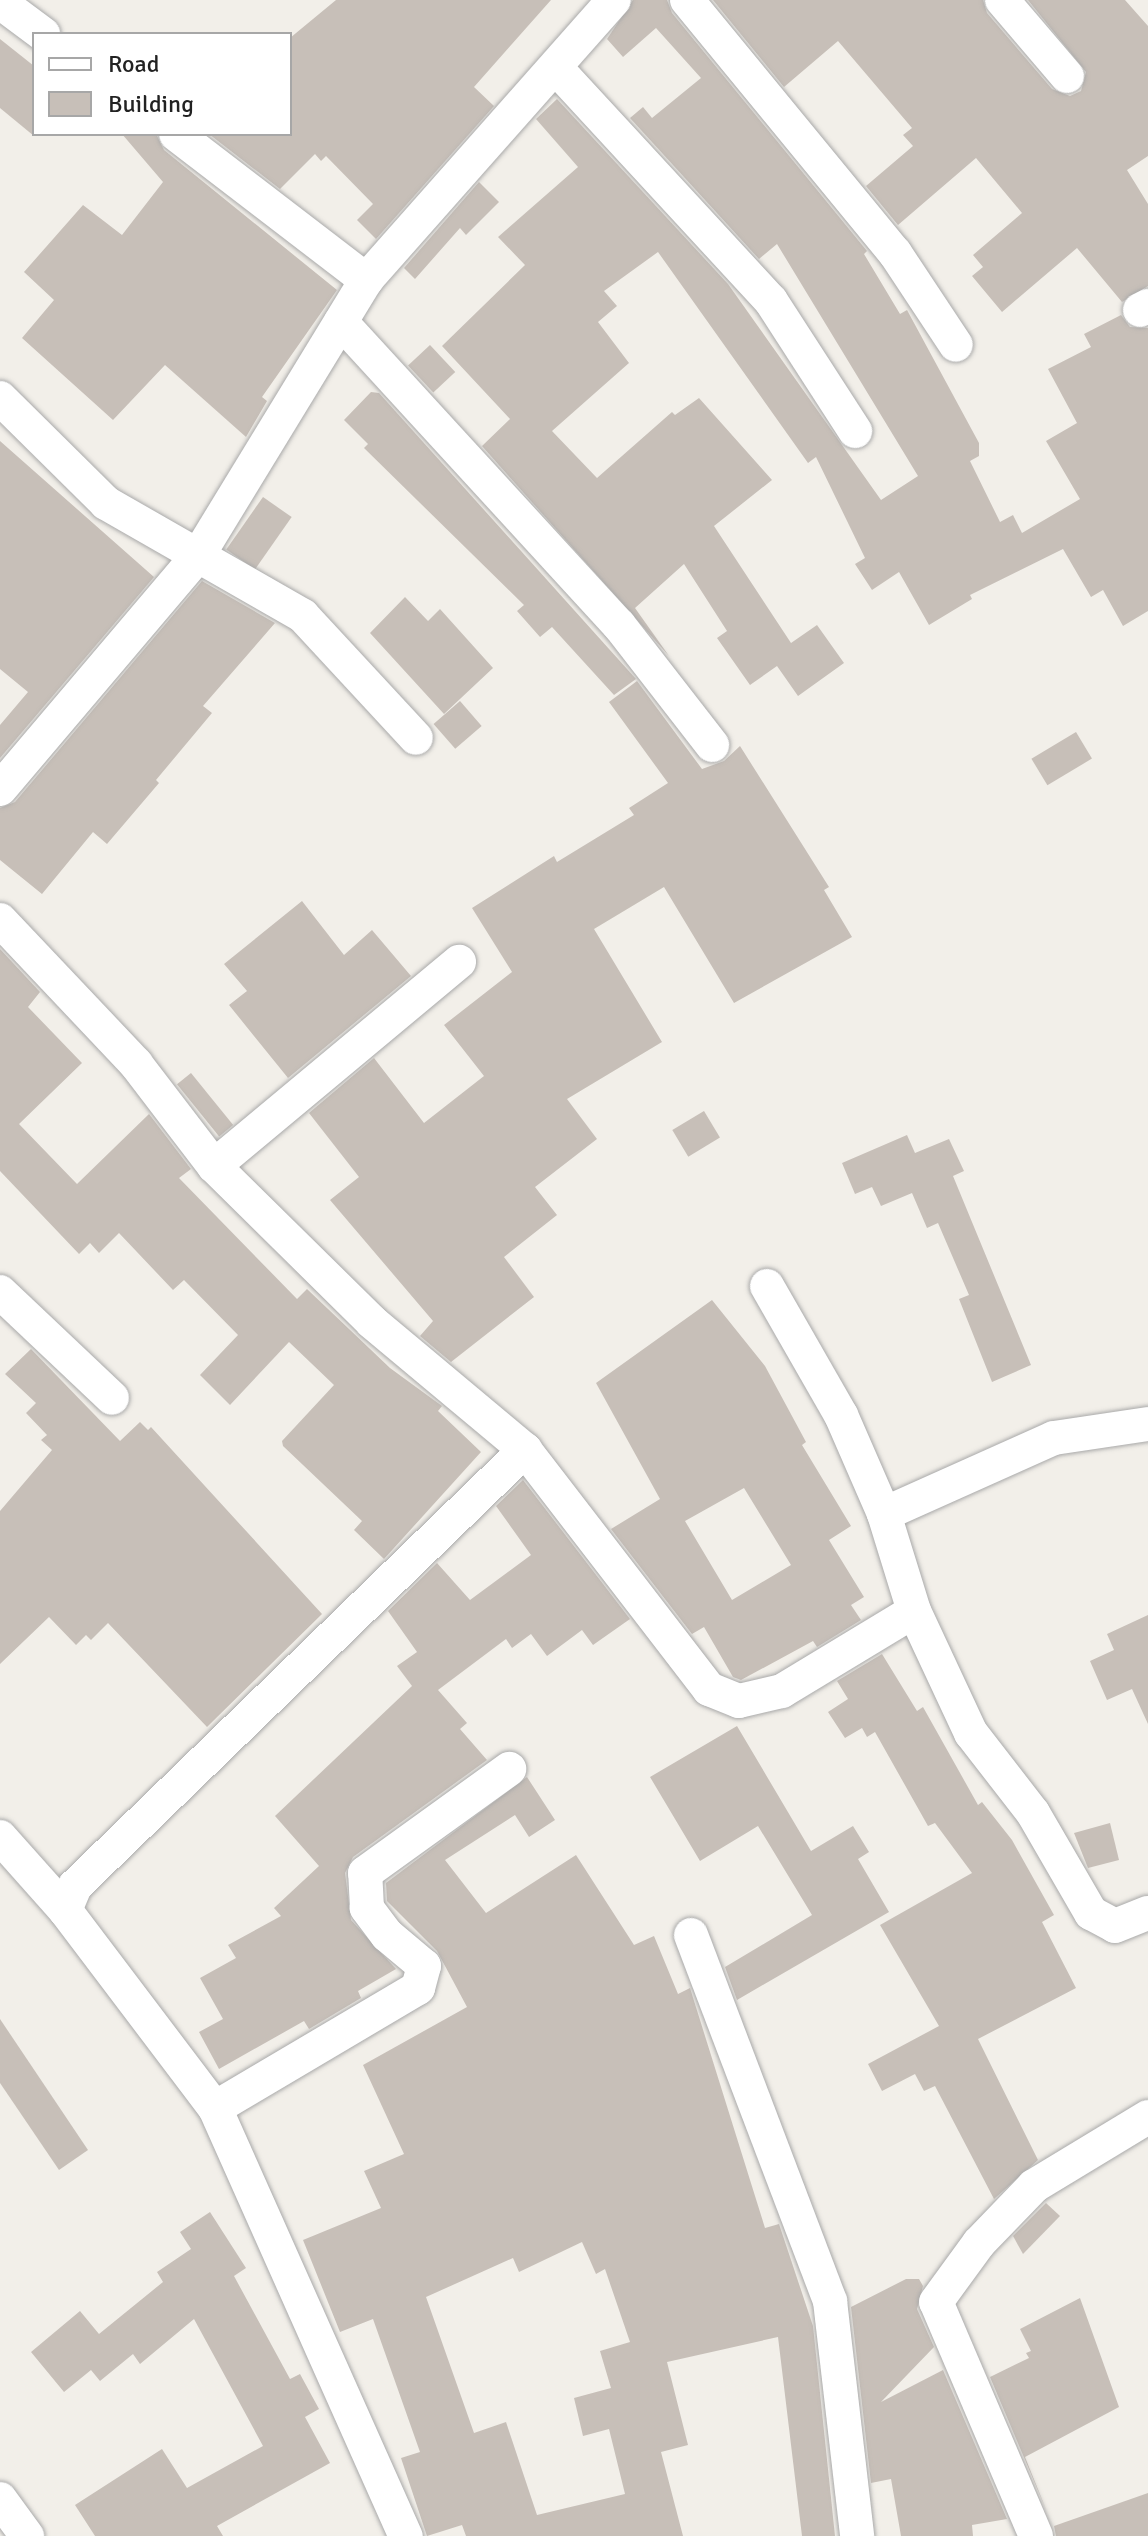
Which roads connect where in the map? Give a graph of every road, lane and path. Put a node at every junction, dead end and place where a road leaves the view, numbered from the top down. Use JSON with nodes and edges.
{"nodes":[{"id":1,"x":614,"y":0,"type":"edge"},
{"id":2,"x":687,"y":0,"type":"edge"},
{"id":3,"x":1002,"y":0,"type":"edge"},
{"id":4,"x":0,"y":2,"type":"edge"},
{"id":5,"x":40,"y":32,"type":"edge"},
{"id":6,"x":556,"y":68,"type":"junction"},
{"id":7,"x":1067,"y":76,"type":"dead end"},
{"id":8,"x":179,"y":136,"type":"edge"},
{"id":9,"x":366,"y":280,"type":"junction"},
{"id":10,"x":341,"y":322,"type":"junction"},
{"id":11,"x":956,"y":345,"type":"dead end"},
{"id":12,"x":0,"y":398,"type":"edge"},
{"id":13,"x":855,"y":431,"type":"dead end"},
{"id":14,"x":199,"y":554,"type":"junction"},
{"id":15,"x":416,"y":738,"type":"dead end"},
{"id":16,"x":712,"y":745,"type":"dead end"},
{"id":17,"x":0,"y":789,"type":"edge"},
{"id":18,"x":0,"y":920,"type":"edge"},
{"id":19,"x":459,"y":962,"type":"dead end"},
{"id":20,"x":214,"y":1166,"type":"junction"},
{"id":21,"x":767,"y":1286,"type":"dead end"},
{"id":22,"x":0,"y":1292,"type":"edge"},
{"id":23,"x":112,"y":1398,"type":"dead end"},
{"id":24,"x":1148,"y":1424,"type":"edge"},
{"id":25,"x":525,"y":1450,"type":"junction"},
{"id":26,"x":884,"y":1514,"type":"junction"},
{"id":27,"x":914,"y":1611,"type":"junction"},
{"id":28,"x":509,"y":1769,"type":"dead end"},
{"id":29,"x":0,"y":1837,"type":"edge"},
{"id":30,"x":65,"y":1910,"type":"junction"},
{"id":31,"x":1148,"y":1913,"type":"edge"},
{"id":32,"x":691,"y":1935,"type":"dead end"},
{"id":33,"x":215,"y":2108,"type":"junction"},
{"id":34,"x":1145,"y":2130,"type":"edge"},
{"id":35,"x":0,"y":2499,"type":"edge"},
{"id":36,"x":27,"y":2536,"type":"edge"},
{"id":37,"x":406,"y":2536,"type":"edge"},
{"id":38,"x":857,"y":2536,"type":"edge"},
{"id":39,"x":1036,"y":2536,"type":"edge"}],
"edges":[{"from":1,"to":6,"type":"street"},
{"from":2,"to":11,"type":"street"},
{"from":3,"to":7,"type":"street"},
{"from":4,"to":5,"type":"street"},
{"from":6,"to":9,"type":"street"},
{"from":6,"to":13,"type":"street"},
{"from":8,"to":9,"type":"street"},
{"from":9,"to":10,"type":"street"},
{"from":10,"to":14,"type":"street"},
{"from":10,"to":16,"type":"street"},
{"from":12,"to":14,"type":"street"},
{"from":14,"to":15,"type":"street"},
{"from":14,"to":17,"type":"street"},
{"from":18,"to":20,"type":"street"},
{"from":19,"to":20,"type":"street"},
{"from":20,"to":25,"type":"street"},
{"from":21,"to":26,"type":"street"},
{"from":22,"to":23,"type":"street"},
{"from":24,"to":26,"type":"street"},
{"from":25,"to":27,"type":"street"},
{"from":25,"to":30,"type":"street"},
{"from":26,"to":27,"type":"street"},
{"from":27,"to":31,"type":"street"},
{"from":28,"to":33,"type":"street"},
{"from":29,"to":30,"type":"street"},
{"from":30,"to":33,"type":"street"},
{"from":32,"to":38,"type":"street"},
{"from":33,"to":37,"type":"street"},
{"from":34,"to":39,"type":"street"},
{"from":35,"to":36,"type":"street"}]}
